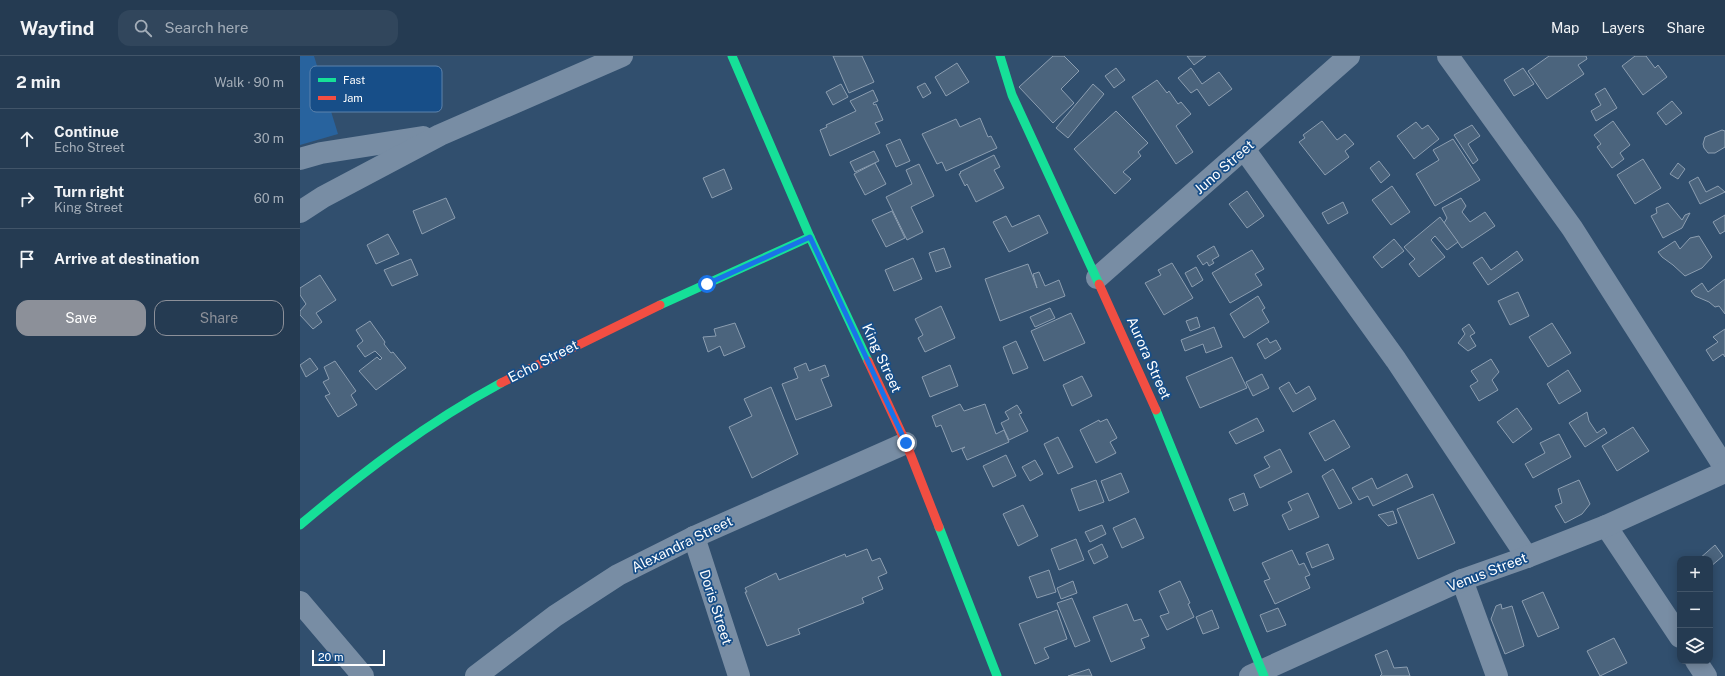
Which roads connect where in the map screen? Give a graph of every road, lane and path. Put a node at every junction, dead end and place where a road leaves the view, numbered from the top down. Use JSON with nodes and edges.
{"nodes":[{"id":1,"x":622,"y":56,"type":"edge"},
{"id":2,"x":732,"y":56,"type":"edge"},
{"id":3,"x":1349,"y":56,"type":"edge"},
{"id":4,"x":1448,"y":56,"type":"edge"},
{"id":5,"x":1004,"y":58,"type":"edge"},
{"id":6,"x":440,"y":135,"type":"junction"},
{"id":7,"x":1244,"y":149,"type":"junction"},
{"id":8,"x":300,"y":159,"type":"edge"},
{"id":9,"x":300,"y":212,"type":"edge"},
{"id":10,"x":810,"y":237,"type":"junction"},
{"id":11,"x":1097,"y":278,"type":"junction"},
{"id":12,"x":906,"y":443,"type":"junction"},
{"id":13,"x":1725,"y":468,"type":"edge"},
{"id":14,"x":1725,"y":472,"type":"edge"},
{"id":15,"x":300,"y":525,"type":"edge"},
{"id":16,"x":1606,"y":526,"type":"junction"},
{"id":17,"x":694,"y":537,"type":"junction"},
{"id":18,"x":1527,"y":557,"type":"junction"},
{"id":19,"x":1462,"y":580,"type":"junction"},
{"id":20,"x":300,"y":602,"type":"edge"},
{"id":21,"x":1677,"y":632,"type":"edge"},
{"id":22,"x":1698,"y":664,"type":"edge"},
{"id":23,"x":1258,"y":674,"type":"edge"},
{"id":24,"x":363,"y":676,"type":"edge"},
{"id":25,"x":476,"y":676,"type":"edge"},
{"id":26,"x":739,"y":676,"type":"edge"},
{"id":27,"x":997,"y":676,"type":"edge"},
{"id":28,"x":1497,"y":676,"type":"edge"},
{"id":29,"x":1706,"y":676,"type":"edge"}],
"edges":[{"from":1,"to":6,"type":"street"},
{"from":2,"to":10,"type":"street","name":"King Street"},
{"from":3,"to":7,"type":"street","name":"Juno Street"},
{"from":4,"to":13,"type":"street"},
{"from":5,"to":11,"type":"street","name":"Aurora Street"},
{"from":6,"to":8,"type":"street"},
{"from":6,"to":9,"type":"street"},
{"from":7,"to":11,"type":"street","name":"Juno Street"},
{"from":7,"to":18,"type":"street"},
{"from":10,"to":12,"type":"street","name":"King Street"},
{"from":10,"to":15,"type":"street","name":"Echo Street"},
{"from":11,"to":23,"type":"street","name":"Aurora Street"},
{"from":12,"to":17,"type":"street","name":"Alexandra Street"},
{"from":12,"to":27,"type":"street","name":"King Street"},
{"from":14,"to":16,"type":"street","name":"Venus Street"},
{"from":16,"to":18,"type":"street","name":"Venus Street"},
{"from":16,"to":21,"type":"street"},
{"from":17,"to":25,"type":"street","name":"Alexandra Street"},
{"from":17,"to":26,"type":"street","name":"Doris Street"},
{"from":18,"to":19,"type":"street","name":"Venus Street"},
{"from":19,"to":23,"type":"street","name":"Venus Street"},
{"from":19,"to":28,"type":"street"},
{"from":20,"to":24,"type":"street"},
{"from":22,"to":29,"type":"street"}]}
